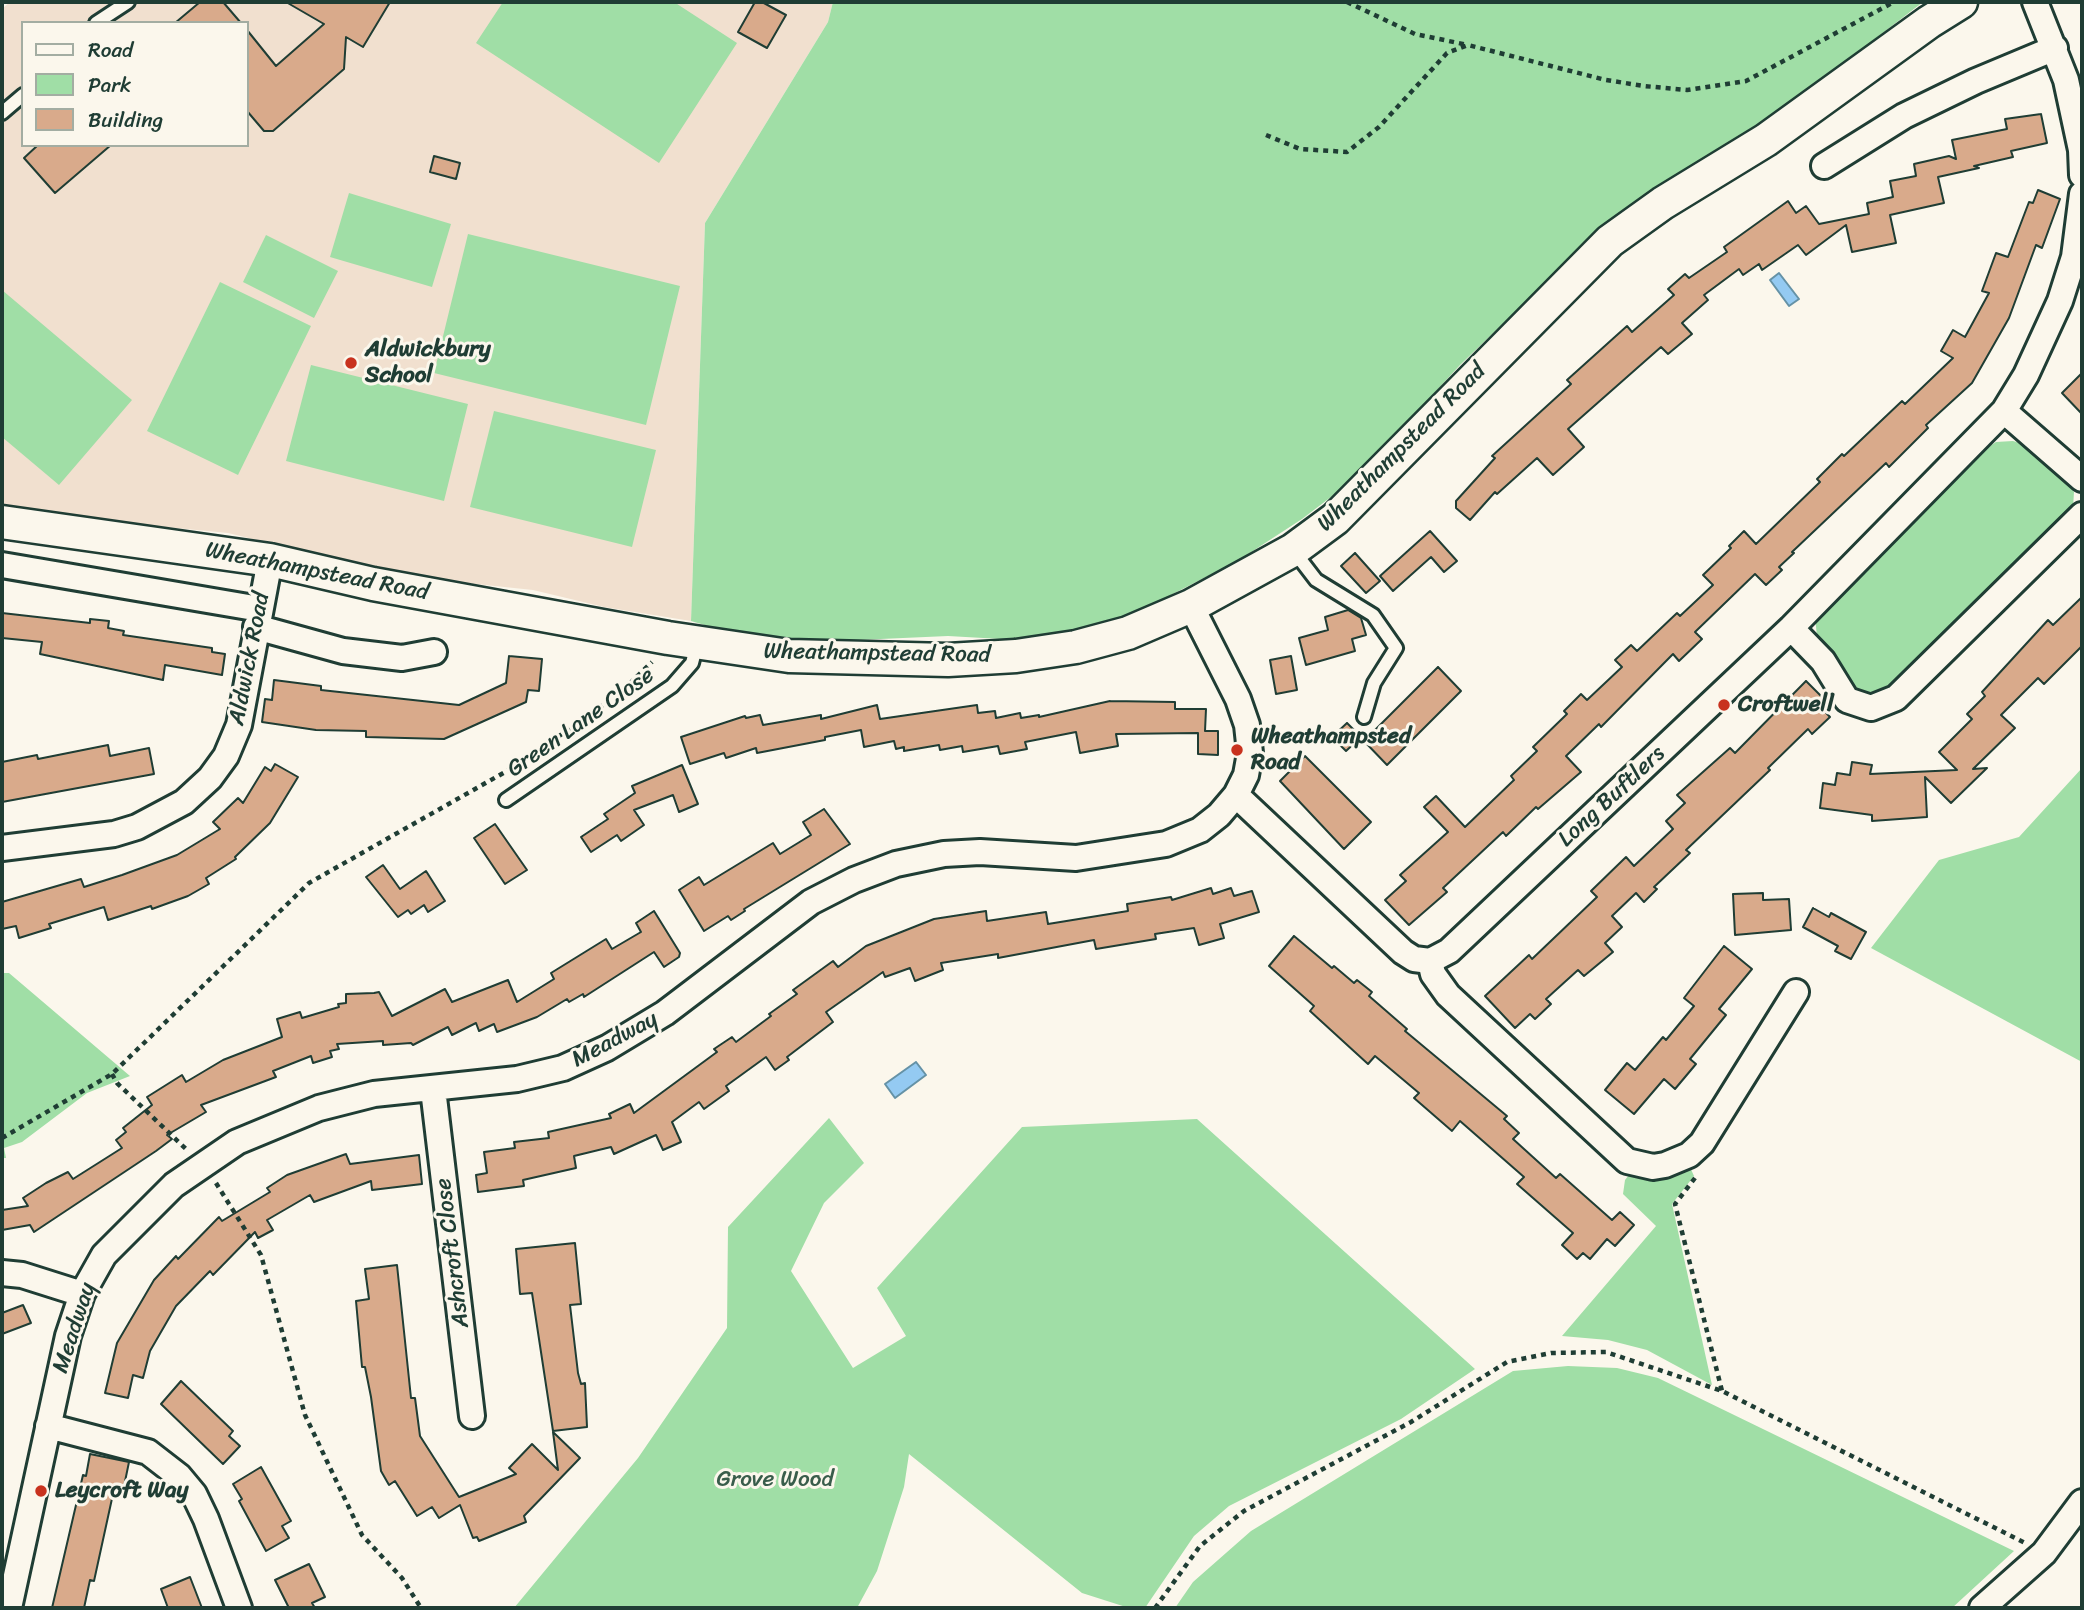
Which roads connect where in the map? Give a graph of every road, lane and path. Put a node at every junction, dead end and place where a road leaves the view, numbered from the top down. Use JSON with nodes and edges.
{"nodes":[{"id":1,"x":128,"y":2,"type":"edge"},
{"id":2,"x":1347,"y":2,"type":"edge"},
{"id":3,"x":1894,"y":2,"type":"edge"},
{"id":4,"x":1961,"y":2,"type":"edge"},
{"id":5,"x":2035,"y":2,"type":"edge"},
{"id":6,"x":99,"y":21,"type":"edge"},
{"id":7,"x":1468,"y":45,"type":"junction"},
{"id":8,"x":2054,"y":48,"type":"junction"},
{"id":9,"x":21,"y":97,"type":"edge"},
{"id":10,"x":2,"y":113,"type":"edge"},
{"id":11,"x":1266,"y":135,"type":"dead end"},
{"id":12,"x":2082,"y":150,"type":"edge"},
{"id":13,"x":1824,"y":166,"type":"dead end"},
{"id":14,"x":2082,"y":175,"type":"edge"},
{"id":15,"x":2082,"y":194,"type":"edge"},
{"id":16,"x":2004,"y":411,"type":"junction"},
{"id":17,"x":2082,"y":479,"type":"edge"},
{"id":18,"x":2082,"y":515,"type":"edge"},
{"id":19,"x":2,"y":522,"type":"edge"},
{"id":20,"x":1293,"y":550,"type":"junction"},
{"id":21,"x":270,"y":560,"type":"junction"},
{"id":22,"x":2,"y":565,"type":"edge"},
{"id":23,"x":1191,"y":606,"type":"junction"},
{"id":24,"x":258,"y":618,"type":"junction"},
{"id":25,"x":1791,"y":628,"type":"junction"},
{"id":26,"x":683,"y":641,"type":"junction"},
{"id":27,"x":434,"y":652,"type":"dead end"},
{"id":28,"x":1364,"y":717,"type":"dead end"},
{"id":29,"x":1236,"y":795,"type":"junction"},
{"id":30,"x":506,"y":800,"type":"dead end"},
{"id":31,"x":2,"y":848,"type":"edge"},
{"id":32,"x":1430,"y":961,"type":"junction"},
{"id":33,"x":1796,"y":992,"type":"dead end"},
{"id":34,"x":112,"y":1074,"type":"junction"},
{"id":35,"x":433,"y":1089,"type":"junction"},
{"id":36,"x":2,"y":1139,"type":"edge"},
{"id":37,"x":1689,"y":1156,"type":"junction"},
{"id":38,"x":200,"y":1165,"type":"junction"},
{"id":39,"x":2,"y":1273,"type":"edge"},
{"id":40,"x":82,"y":1294,"type":"junction"},
{"id":41,"x":1722,"y":1391,"type":"junction"},
{"id":42,"x":472,"y":1416,"type":"dead end"},
{"id":43,"x":48,"y":1426,"type":"junction"},
{"id":44,"x":2082,"y":1502,"type":"edge"},
{"id":45,"x":2044,"y":1553,"type":"junction"},
{"id":46,"x":10,"y":1562,"type":"edge"},
{"id":47,"x":9,"y":1608,"type":"edge"},
{"id":48,"x":239,"y":1608,"type":"edge"},
{"id":49,"x":421,"y":1608,"type":"edge"},
{"id":50,"x":1155,"y":1608,"type":"edge"},
{"id":51,"x":1982,"y":1608,"type":"edge"}],
"edges":[{"from":1,"to":6,"type":"lane"},
{"from":2,"to":7,"type":"path"},
{"from":3,"to":7,"type":"path"},
{"from":4,"to":20,"type":"street","name":"Wheathampstead Road"},
{"from":5,"to":8,"type":"street"},
{"from":7,"to":11,"type":"path"},
{"from":8,"to":12,"type":"street"},
{"from":8,"to":13,"type":"street"},
{"from":9,"to":10,"type":"lane"},
{"from":12,"to":14,"type":"street"},
{"from":15,"to":16,"type":"street","name":"Long Buftlers"},
{"from":16,"to":17,"type":"street"},
{"from":16,"to":25,"type":"street","name":"Long Buftlers"},
{"from":18,"to":25,"type":"street"},
{"from":19,"to":21,"type":"street","name":"Wheathampstead Road"},
{"from":20,"to":23,"type":"street","name":"Wheathampstead Road"},
{"from":20,"to":28,"type":"lane"},
{"from":21,"to":24,"type":"street","name":"Aldwick Road"},
{"from":21,"to":26,"type":"street","name":"Wheathampstead Road"},
{"from":22,"to":24,"type":"street","name":"Wheathampstead Road"},
{"from":23,"to":26,"type":"street","name":"Wheathampstead Road"},
{"from":23,"to":29,"type":"street","name":"Meadway"},
{"from":24,"to":27,"type":"street","name":"Wheathampstead Road"},
{"from":24,"to":31,"type":"street","name":"Aldwick Road"},
{"from":25,"to":32,"type":"street","name":"Long Buftlers"},
{"from":26,"to":30,"type":"lane","name":"Green Lane Close"},
{"from":26,"to":34,"type":"path"},
{"from":29,"to":32,"type":"street"},
{"from":29,"to":35,"type":"street","name":"Meadway"},
{"from":32,"to":37,"type":"street"},
{"from":33,"to":37,"type":"street"},
{"from":34,"to":36,"type":"path"},
{"from":34,"to":38,"type":"path"},
{"from":35,"to":38,"type":"street","name":"Meadway"},
{"from":35,"to":42,"type":"street","name":"Ashcroft Close"},
{"from":37,"to":41,"type":"path"},
{"from":38,"to":40,"type":"street","name":"Meadway"},
{"from":38,"to":49,"type":"path"},
{"from":39,"to":40,"type":"street"},
{"from":40,"to":43,"type":"street","name":"Meadway"},
{"from":41,"to":45,"type":"path"},
{"from":41,"to":50,"type":"path"},
{"from":43,"to":46,"type":"street","name":"Meadway"},
{"from":43,"to":48,"type":"street"},
{"from":44,"to":45,"type":"street"},
{"from":45,"to":51,"type":"street"},
{"from":46,"to":47,"type":"street","name":"Meadway"}]}
